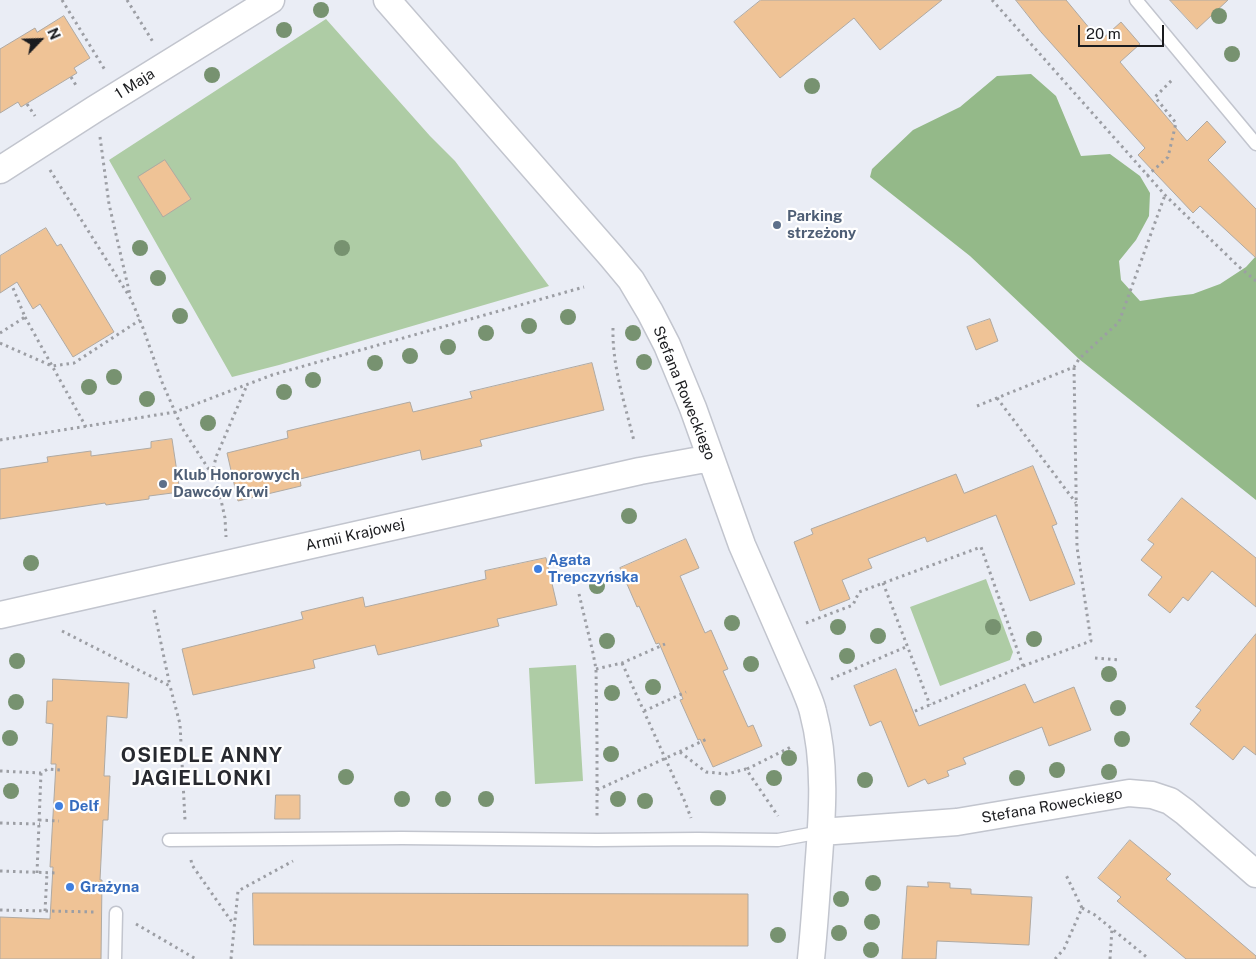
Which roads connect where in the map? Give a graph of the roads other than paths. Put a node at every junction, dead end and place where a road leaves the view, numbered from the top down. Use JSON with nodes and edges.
{"nodes":[{"id":1,"x":271,"y":0,"type":"edge"},
{"id":2,"x":387,"y":0,"type":"edge"},
{"id":3,"x":1136,"y":0,"type":"edge"},
{"id":4,"x":1256,"y":144,"type":"edge"},
{"id":5,"x":0,"y":170,"type":"edge"},
{"id":6,"x":711,"y":458,"type":"junction"},
{"id":7,"x":0,"y":615,"type":"edge"},
{"id":8,"x":821,"y":832,"type":"junction"},
{"id":9,"x":169,"y":840,"type":"dead end"},
{"id":10,"x":1256,"y":874,"type":"edge"},
{"id":11,"x":116,"y":912,"type":"dead end"},
{"id":12,"x":114,"y":959,"type":"edge"},
{"id":13,"x":811,"y":959,"type":"edge"}],
"edges":[{"from":1,"to":5,"type":"street","name":"1 Maja"},
{"from":2,"to":6,"type":"street","name":"Stefana Roweckiego"},
{"from":3,"to":4,"type":"lane"},
{"from":6,"to":7,"type":"street","name":"Armii Krajowej"},
{"from":6,"to":8,"type":"street","name":"Stefana Roweckiego"},
{"from":8,"to":9,"type":"lane"},
{"from":8,"to":10,"type":"street","name":"Stefana Roweckiego"},
{"from":8,"to":13,"type":"street","name":"Stefana Roweckiego"},
{"from":11,"to":12,"type":"lane"}]}
